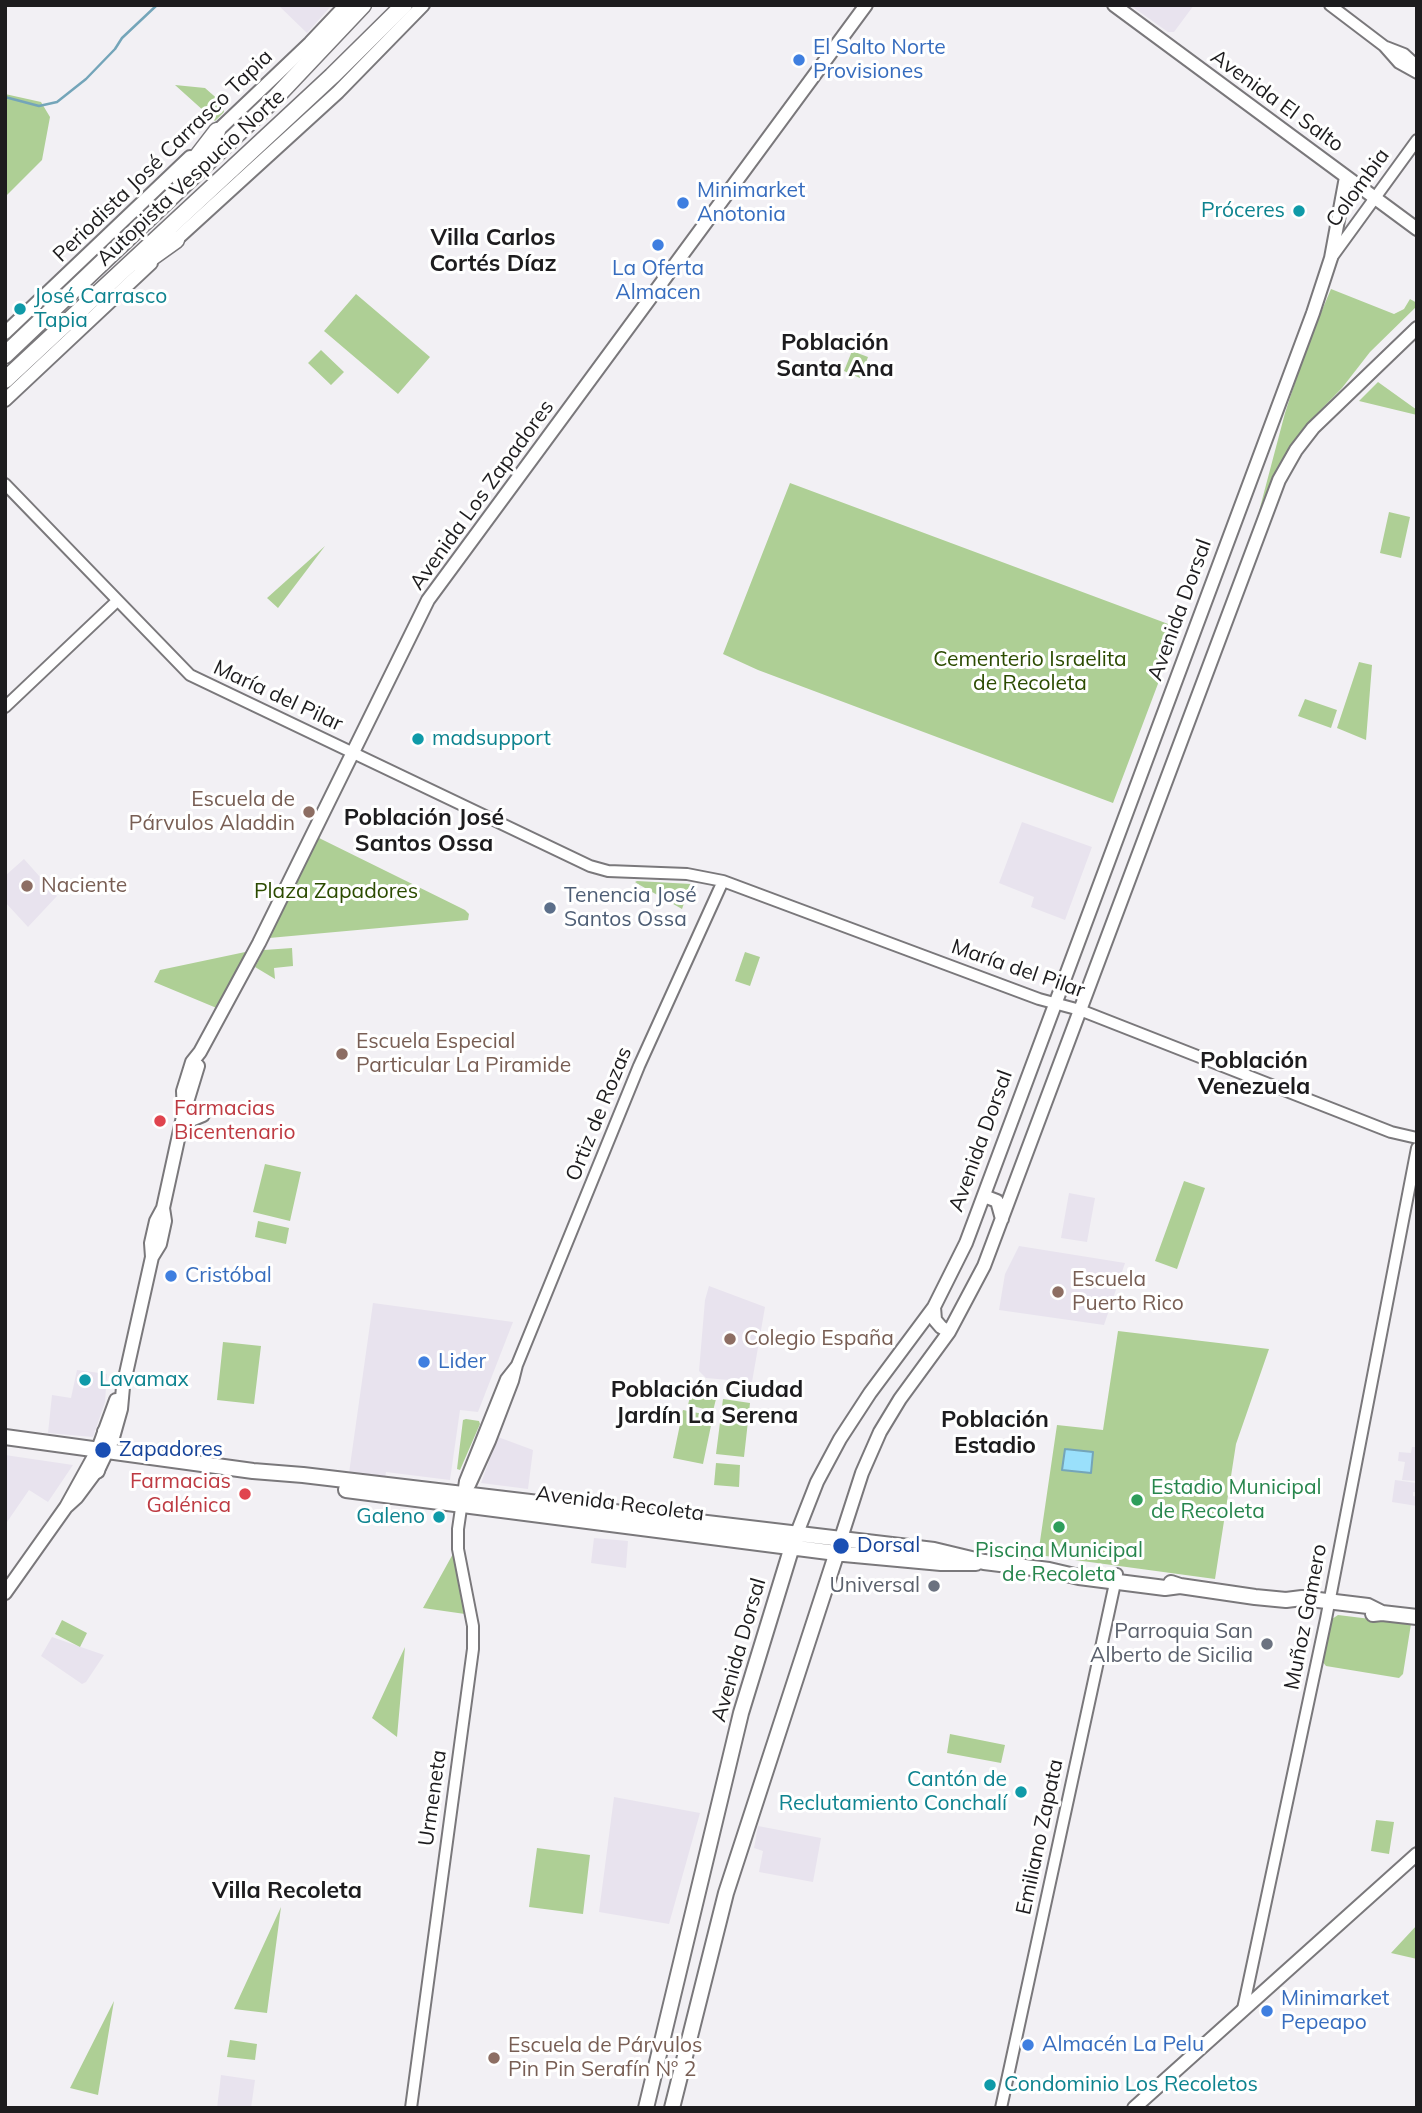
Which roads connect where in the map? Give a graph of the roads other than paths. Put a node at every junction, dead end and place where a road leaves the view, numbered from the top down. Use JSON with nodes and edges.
{"nodes":[{"id":1,"x":346,"y":5,"type":"edge"},
{"id":2,"x":363,"y":5,"type":"edge"},
{"id":3,"x":389,"y":5,"type":"edge"},
{"id":4,"x":404,"y":5,"type":"edge"},
{"id":5,"x":423,"y":5,"type":"edge"},
{"id":6,"x":866,"y":5,"type":"edge"},
{"id":7,"x":1114,"y":5,"type":"edge"},
{"id":8,"x":1330,"y":5,"type":"edge"},
{"id":9,"x":1384,"y":46,"type":"junction"},
{"id":10,"x":1417,"y":66,"type":"edge"},
{"id":11,"x":1417,"y":73,"type":"edge"},
{"id":12,"x":290,"y":115,"type":"junction"},
{"id":13,"x":217,"y":131,"type":"junction"},
{"id":14,"x":1417,"y":140,"type":"edge"},
{"id":15,"x":1346,"y":177,"type":"junction"},
{"id":16,"x":1375,"y":198,"type":"junction"},
{"id":17,"x":152,"y":215,"type":"junction"},
{"id":18,"x":1417,"y":229,"type":"edge"},
{"id":19,"x":176,"y":240,"type":"junction"},
{"id":20,"x":1331,"y":258,"type":"junction"},
{"id":21,"x":90,"y":300,"type":"junction"},
{"id":22,"x":1417,"y":328,"type":"edge"},
{"id":23,"x":5,"y":333,"type":"edge"},
{"id":24,"x":5,"y":355,"type":"edge"},
{"id":25,"x":5,"y":380,"type":"edge"},
{"id":26,"x":5,"y":400,"type":"edge"},
{"id":27,"x":5,"y":484,"type":"edge"},
{"id":28,"x":117,"y":601,"type":"junction"},
{"id":29,"x":5,"y":707,"type":"edge"},
{"id":30,"x":353,"y":753,"type":"junction"},
{"id":31,"x":723,"y":881,"type":"junction"},
{"id":32,"x":1055,"y":1004,"type":"junction"},
{"id":33,"x":1080,"y":1010,"type":"junction"},
{"id":34,"x":203,"y":1115,"type":"dead end"},
{"id":35,"x":179,"y":1136,"type":"junction"},
{"id":36,"x":1417,"y":1138,"type":"edge"},
{"id":37,"x":1417,"y":1148,"type":"edge"},
{"id":38,"x":984,"y":1196,"type":"junction"},
{"id":39,"x":1002,"y":1219,"type":"junction"},
{"id":40,"x":934,"y":1307,"type":"junction"},
{"id":41,"x":949,"y":1332,"type":"junction"},
{"id":42,"x":123,"y":1387,"type":"junction"},
{"id":43,"x":105,"y":1432,"type":"joint"},
{"id":44,"x":5,"y":1437,"type":"edge"},
{"id":45,"x":103,"y":1450,"type":"junction"},
{"id":46,"x":97,"y":1471,"type":"joint"},
{"id":47,"x":463,"y":1500,"type":"junction"},
{"id":48,"x":66,"y":1507,"type":"junction"},
{"id":49,"x":562,"y":1507,"type":"junction"},
{"id":50,"x":549,"y":1517,"type":"junction"},
{"id":51,"x":794,"y":1540,"type":"junction"},
{"id":52,"x":839,"y":1545,"type":"junction"},
{"id":53,"x":896,"y":1545,"type":"junction"},
{"id":54,"x":881,"y":1557,"type":"junction"},
{"id":55,"x":984,"y":1562,"type":"junction"},
{"id":56,"x":1116,"y":1578,"type":"junction"},
{"id":57,"x":5,"y":1593,"type":"edge"},
{"id":58,"x":1328,"y":1606,"type":"junction"},
{"id":59,"x":1417,"y":1617,"type":"edge"},
{"id":60,"x":1417,"y":1854,"type":"edge"},
{"id":61,"x":1243,"y":2009,"type":"junction"},
{"id":62,"x":411,"y":2108,"type":"edge"},
{"id":63,"x":646,"y":2108,"type":"edge"},
{"id":64,"x":672,"y":2108,"type":"edge"},
{"id":65,"x":1001,"y":2108,"type":"edge"},
{"id":66,"x":1134,"y":2108,"type":"edge"}],
"edges":[{"from":1,"to":13,"type":"main road","name":"Periodista José Carrasco Tapia"},
{"from":2,"to":17,"type":"highway","name":"Autopista Vespucio Norte"},
{"from":3,"to":12,"type":"highway"},
{"from":4,"to":12,"type":"highway","name":"Autopista Vespucio Norte"},
{"from":5,"to":19,"type":"main road"},
{"from":6,"to":30,"type":"main road","name":"Avenida Los Zapadores"},
{"from":7,"to":15,"type":"main road","name":"Avenida El Salto"},
{"from":8,"to":9,"type":"street"},
{"from":9,"to":10,"type":"street"},
{"from":9,"to":11,"type":"street"},
{"from":12,"to":21,"type":"highway","name":"Autopista Vespucio Norte"},
{"from":13,"to":17,"type":"highway"},
{"from":13,"to":23,"type":"main road","name":"Periodista José Carrasco Tapia"},
{"from":14,"to":16,"type":"street","name":"Colombia"},
{"from":15,"to":16,"type":"main road","name":"Avenida El Salto"},
{"from":15,"to":20,"type":"main road","name":"Avenida Dorsal"},
{"from":16,"to":18,"type":"main road","name":"Avenida El Salto"},
{"from":16,"to":20,"type":"street","name":"Colombia"},
{"from":17,"to":24,"type":"highway","name":"Autopista Vespucio Norte"},
{"from":19,"to":21,"type":"highway"},
{"from":19,"to":26,"type":"main road"},
{"from":20,"to":32,"type":"main road","name":"Avenida Dorsal"},
{"from":21,"to":25,"type":"highway","name":"Autopista Vespucio Norte"},
{"from":22,"to":33,"type":"main road"},
{"from":27,"to":28,"type":"street","name":"María del Pilar"},
{"from":28,"to":29,"type":"street"},
{"from":28,"to":30,"type":"street","name":"María del Pilar"},
{"from":30,"to":31,"type":"street","name":"María del Pilar"},
{"from":30,"to":35,"type":"main road","name":"Avenida Los Zapadores"},
{"from":31,"to":32,"type":"street","name":"María del Pilar"},
{"from":31,"to":47,"type":"street","name":"Ortiz de Rozas"},
{"from":32,"to":33,"type":"street","name":"María del Pilar"},
{"from":32,"to":38,"type":"main road","name":"Avenida Dorsal"},
{"from":33,"to":36,"type":"street","name":"María del Pilar"},
{"from":33,"to":39,"type":"main road"},
{"from":34,"to":35,"type":"main road"},
{"from":35,"to":42,"type":"main road","name":"Avenida Los Zapadores"},
{"from":37,"to":58,"type":"street","name":"Muñoz Gamero"},
{"from":38,"to":39,"type":"main road"},
{"from":38,"to":40,"type":"main road","name":"Avenida Dorsal"},
{"from":39,"to":41,"type":"main road"},
{"from":40,"to":41,"type":"main road"},
{"from":40,"to":51,"type":"main road","name":"Avenida Dorsal"},
{"from":41,"to":52,"type":"main road"},
{"from":42,"to":43,"type":"main road","name":"Avenida Los Zapadores"},
{"from":42,"to":45,"type":"main road","name":"Avenida Los Zapadores"},
{"from":43,"to":45,"type":"main road"},
{"from":44,"to":45,"type":"main road","name":"Avenida Recoleta"},
{"from":45,"to":46,"type":"main road"},
{"from":45,"to":47,"type":"main road","name":"Avenida Recoleta"},
{"from":45,"to":48,"type":"main road","name":"Avenida Los Zapadores"},
{"from":46,"to":48,"type":"main road","name":"Avenida Los Zapadores"},
{"from":47,"to":49,"type":"main road","name":"Avenida Recoleta"},
{"from":47,"to":50,"type":"main road","name":"Avenida Recoleta"},
{"from":47,"to":62,"type":"street","name":"Urmeneta"},
{"from":48,"to":57,"type":"main road","name":"Avenida Los Zapadores"},
{"from":49,"to":50,"type":"main road"},
{"from":49,"to":51,"type":"main road","name":"Avenida Recoleta"},
{"from":50,"to":51,"type":"main road","name":"Avenida Recoleta"},
{"from":51,"to":52,"type":"main road","name":"Avenida Recoleta"},
{"from":51,"to":63,"type":"main road","name":"Avenida Dorsal"},
{"from":52,"to":53,"type":"main road","name":"Avenida Recoleta"},
{"from":52,"to":54,"type":"main road","name":"Avenida Recoleta"},
{"from":52,"to":64,"type":"main road"},
{"from":53,"to":54,"type":"main road"},
{"from":53,"to":55,"type":"main road","name":"Avenida Recoleta"},
{"from":54,"to":55,"type":"main road","name":"Avenida Recoleta"},
{"from":55,"to":56,"type":"main road","name":"Avenida Recoleta"},
{"from":56,"to":58,"type":"main road","name":"Avenida Recoleta"},
{"from":56,"to":65,"type":"street","name":"Emiliano Zapata"},
{"from":58,"to":59,"type":"main road","name":"Avenida Recoleta"},
{"from":58,"to":61,"type":"street","name":"Muñoz Gamero"},
{"from":60,"to":61,"type":"main road"},
{"from":61,"to":66,"type":"main road"}]}
